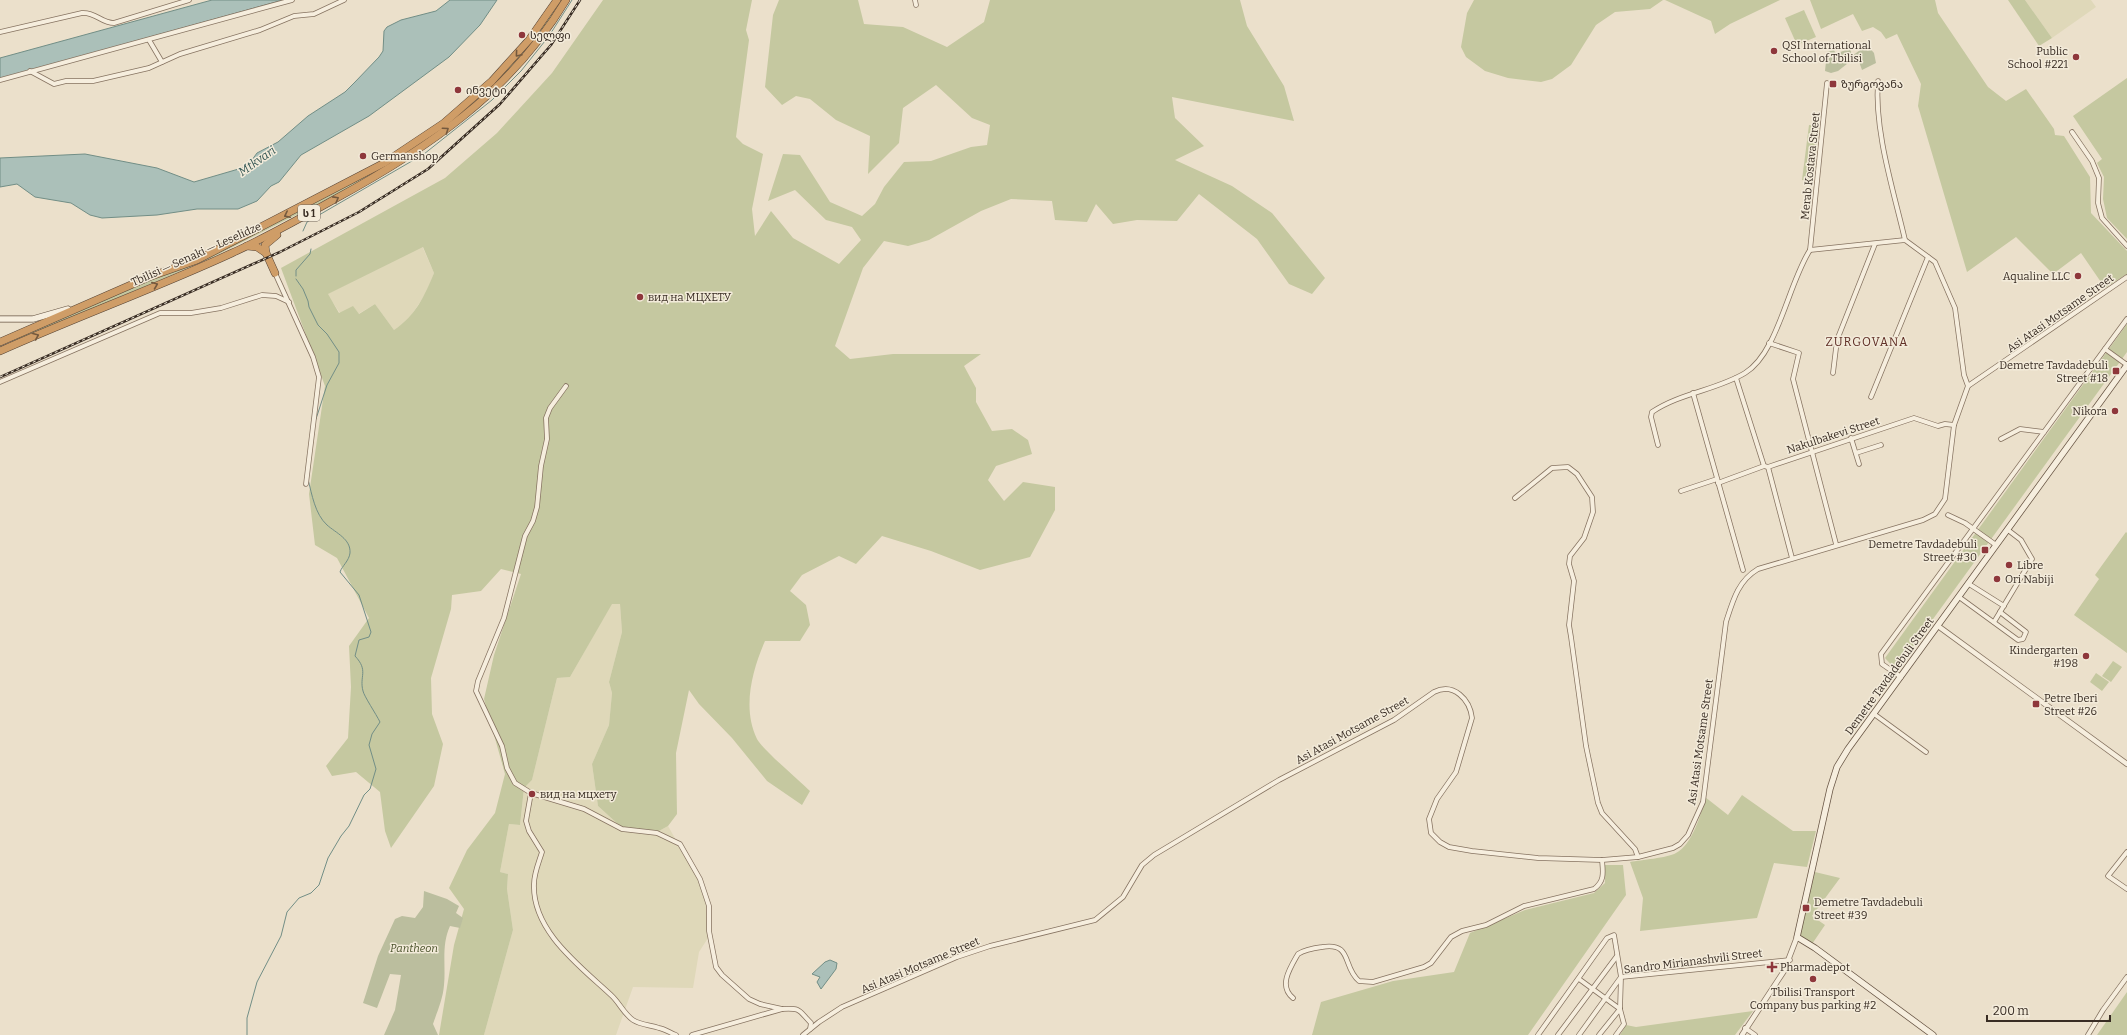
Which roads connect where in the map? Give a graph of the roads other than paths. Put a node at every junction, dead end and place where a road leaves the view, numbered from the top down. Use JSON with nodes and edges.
{"nodes":[{"id":1,"x":189,"y":0,"type":"edge"},
{"id":2,"x":292,"y":0,"type":"edge"},
{"id":3,"x":344,"y":0,"type":"edge"},
{"id":4,"x":557,"y":0,"type":"edge"},
{"id":5,"x":566,"y":0,"type":"edge"},
{"id":6,"x":0,"y":32,"type":"edge"},
{"id":7,"x":149,"y":40,"type":"junction"},
{"id":8,"x":162,"y":62,"type":"junction"},
{"id":9,"x":30,"y":71,"type":"junction"},
{"id":10,"x":0,"y":80,"type":"edge"},
{"id":11,"x":1878,"y":81,"type":"dead end"},
{"id":12,"x":1827,"y":83,"type":"dead end"},
{"id":13,"x":2072,"y":132,"type":"dead end"},
{"id":14,"x":290,"y":223,"type":"junction"},
{"id":15,"x":1905,"y":240,"type":"junction"},
{"id":16,"x":1875,"y":244,"type":"junction"},
{"id":17,"x":2127,"y":246,"type":"edge"},
{"id":18,"x":245,"y":247,"type":"junction"},
{"id":19,"x":1810,"y":250,"type":"junction"},
{"id":20,"x":266,"y":253,"type":"junction"},
{"id":21,"x":1928,"y":257,"type":"junction"},
{"id":22,"x":275,"y":274,"type":"joint"},
{"id":23,"x":2127,"y":277,"type":"edge"},
{"id":24,"x":105,"y":297,"type":"junction"},
{"id":25,"x":289,"y":302,"type":"junction"},
{"id":26,"x":0,"y":319,"type":"edge"},
{"id":27,"x":2127,"y":319,"type":"edge"},
{"id":28,"x":0,"y":342,"type":"edge"},
{"id":29,"x":1769,"y":343,"type":"junction"},
{"id":30,"x":2105,"y":349,"type":"junction"},
{"id":31,"x":0,"y":352,"type":"edge"},
{"id":32,"x":2127,"y":365,"type":"edge"},
{"id":33,"x":1833,"y":373,"type":"dead end"},
{"id":34,"x":1736,"y":378,"type":"junction"},
{"id":35,"x":0,"y":382,"type":"edge"},
{"id":36,"x":566,"y":386,"type":"dead end"},
{"id":37,"x":1968,"y":386,"type":"junction"},
{"id":38,"x":1693,"y":393,"type":"junction"},
{"id":39,"x":1871,"y":397,"type":"dead end"},
{"id":40,"x":1954,"y":425,"type":"junction"},
{"id":41,"x":2044,"y":432,"type":"junction"},
{"id":42,"x":1851,"y":438,"type":"junction"},
{"id":43,"x":2001,"y":440,"type":"dead end"},
{"id":44,"x":1658,"y":444,"type":"dead end"},
{"id":45,"x":1881,"y":445,"type":"dead end"},
{"id":46,"x":1811,"y":452,"type":"junction"},
{"id":47,"x":1856,"y":453,"type":"junction"},
{"id":48,"x":1859,"y":464,"type":"dead end"},
{"id":49,"x":1766,"y":466,"type":"junction"},
{"id":50,"x":1717,"y":481,"type":"junction"},
{"id":51,"x":306,"y":484,"type":"dead end"},
{"id":52,"x":1681,"y":491,"type":"dead end"},
{"id":53,"x":1515,"y":498,"type":"dead end"},
{"id":54,"x":1948,"y":515,"type":"dead end"},
{"id":55,"x":1973,"y":529,"type":"junction"},
{"id":56,"x":2008,"y":530,"type":"junction"},
{"id":57,"x":1836,"y":544,"type":"junction"},
{"id":58,"x":1996,"y":545,"type":"junction"},
{"id":59,"x":1792,"y":558,"type":"junction"},
{"id":60,"x":1743,"y":570,"type":"dead end"},
{"id":61,"x":1969,"y":584,"type":"junction"},
{"id":62,"x":1959,"y":597,"type":"junction"},
{"id":63,"x":2004,"y":606,"type":"junction"},
{"id":64,"x":2000,"y":612,"type":"junction"},
{"id":65,"x":1994,"y":622,"type":"junction"},
{"id":66,"x":1938,"y":626,"type":"junction"},
{"id":67,"x":1901,"y":677,"type":"junction"},
{"id":68,"x":1874,"y":714,"type":"junction"},
{"id":69,"x":1926,"y":752,"type":"dead end"},
{"id":70,"x":2127,"y":764,"type":"edge"},
{"id":71,"x":531,"y":793,"type":"junction"},
{"id":72,"x":2127,"y":852,"type":"edge"},
{"id":73,"x":1638,"y":857,"type":"junction"},
{"id":74,"x":2123,"y":857,"type":"junction"},
{"id":75,"x":1602,"y":860,"type":"junction"},
{"id":76,"x":2127,"y":861,"type":"edge"},
{"id":77,"x":2127,"y":890,"type":"edge"},
{"id":78,"x":1797,"y":937,"type":"junction"},
{"id":79,"x":1617,"y":956,"type":"junction"},
{"id":80,"x":1790,"y":960,"type":"junction"},
{"id":81,"x":1620,"y":977,"type":"junction"},
{"id":82,"x":2127,"y":977,"type":"edge"},
{"id":83,"x":1579,"y":979,"type":"junction"},
{"id":84,"x":1592,"y":988,"type":"junction"},
{"id":85,"x":1293,"y":998,"type":"dead end"},
{"id":86,"x":1606,"y":998,"type":"junction"},
{"id":87,"x":1620,"y":1008,"type":"junction"},
{"id":88,"x":782,"y":1009,"type":"junction"},
{"id":89,"x":1745,"y":1028,"type":"junction"},
{"id":90,"x":810,"y":1030,"type":"junction"},
{"id":91,"x":676,"y":1035,"type":"edge"},
{"id":92,"x":692,"y":1035,"type":"edge"},
{"id":93,"x":803,"y":1035,"type":"edge"},
{"id":94,"x":1538,"y":1035,"type":"edge"},
{"id":95,"x":1558,"y":1035,"type":"edge"},
{"id":96,"x":1579,"y":1035,"type":"edge"},
{"id":97,"x":1599,"y":1035,"type":"edge"},
{"id":98,"x":1616,"y":1035,"type":"edge"},
{"id":99,"x":1742,"y":1035,"type":"edge"},
{"id":100,"x":1755,"y":1035,"type":"edge"},
{"id":101,"x":1933,"y":1035,"type":"edge"},
{"id":102,"x":2088,"y":1035,"type":"edge"}],
"edges":[{"from":1,"to":6,"type":"street"},
{"from":2,"to":7,"type":"street"},
{"from":3,"to":8,"type":"street"},
{"from":4,"to":24,"type":"highway","name":"Tbilisi — Senaki — Leselidze","number":"ს 1","one_way":true},
{"from":14,"to":5,"type":"highway","name":"Tbilisi — Senaki — Leselidze","number":"ს 1","one_way":true},
{"from":7,"to":8,"type":"street"},
{"from":7,"to":9,"type":"street"},
{"from":8,"to":9,"type":"street"},
{"from":9,"to":10,"type":"street"},
{"from":11,"to":15,"type":"street"},
{"from":12,"to":19,"type":"street","name":"Merab Kostava Street"},
{"from":13,"to":17,"type":"street"},
{"from":14,"to":18,"type":"highway","name":"Tbilisi — Senaki — Leselidze","number":"ს 1"},
{"from":14,"to":20,"type":"highway"},
{"from":15,"to":16,"type":"street"},
{"from":15,"to":21,"type":"street"},
{"from":16,"to":19,"type":"street"},
{"from":16,"to":33,"type":"street"},
{"from":18,"to":20,"type":"highway"},
{"from":31,"to":18,"type":"highway","name":"Tbilisi — Senaki — Leselidze","number":"ს 1","one_way":true},
{"from":19,"to":29,"type":"street"},
{"from":20,"to":22,"type":"highway"},
{"from":21,"to":37,"type":"street"},
{"from":21,"to":39,"type":"street"},
{"from":22,"to":25,"type":"street"},
{"from":23,"to":37,"type":"street","name":"Asi Atasi Motsame Street"},
{"from":24,"to":26,"type":"main road"},
{"from":24,"to":28,"type":"highway","number":"ს 1"},
{"from":25,"to":35,"type":"street"},
{"from":25,"to":51,"type":"street"},
{"from":27,"to":30,"type":"street","name":"Demetre Tavdadebuli Street"},
{"from":29,"to":34,"type":"street"},
{"from":29,"to":46,"type":"street"},
{"from":30,"to":32,"type":"street"},
{"from":30,"to":41,"type":"street","name":"Demetre Tavdadebuli Street"},
{"from":32,"to":56,"type":"main road","name":"Demetre Tavdadebuli Street"},
{"from":34,"to":38,"type":"street"},
{"from":34,"to":49,"type":"street"},
{"from":36,"to":71,"type":"street"},
{"from":37,"to":40,"type":"street","name":"Asi Atasi Motsame Street"},
{"from":38,"to":44,"type":"street"},
{"from":38,"to":50,"type":"street"},
{"from":40,"to":42,"type":"street","name":"Nakulbakevi Street"},
{"from":40,"to":57,"type":"street","name":"Asi Atasi Motsame Street"},
{"from":41,"to":43,"type":"street"},
{"from":41,"to":55,"type":"street","name":"Demetre Tavdadebuli Street"},
{"from":42,"to":46,"type":"street","name":"Nakulbakevi Street"},
{"from":42,"to":47,"type":"street"},
{"from":45,"to":47,"type":"street"},
{"from":46,"to":49,"type":"street","name":"Nakulbakevi Street"},
{"from":46,"to":57,"type":"street"},
{"from":47,"to":48,"type":"street"},
{"from":49,"to":50,"type":"street","name":"Nakulbakevi Street"},
{"from":49,"to":59,"type":"street"},
{"from":50,"to":52,"type":"street","name":"Nakulbakevi Street"},
{"from":50,"to":60,"type":"street"},
{"from":53,"to":73,"type":"street"},
{"from":54,"to":55,"type":"street"},
{"from":55,"to":58,"type":"street"},
{"from":55,"to":67,"type":"street","name":"Demetre Tavdadebuli Street"},
{"from":56,"to":58,"type":"main road","name":"Demetre Tavdadebuli Street"},
{"from":56,"to":63,"type":"street"},
{"from":57,"to":59,"type":"street","name":"Asi Atasi Motsame Street"},
{"from":58,"to":61,"type":"main road","name":"Demetre Tavdadebuli Street"},
{"from":59,"to":73,"type":"street","name":"Asi Atasi Motsame Street"},
{"from":61,"to":62,"type":"main road","name":"Demetre Tavdadebuli Street"},
{"from":61,"to":63,"type":"street"},
{"from":62,"to":65,"type":"street"},
{"from":62,"to":66,"type":"main road","name":"Demetre Tavdadebuli Street"},
{"from":63,"to":64,"type":"street"},
{"from":64,"to":65,"type":"street"},
{"from":64,"to":65,"type":"street"},
{"from":66,"to":67,"type":"main road","name":"Demetre Tavdadebuli Street"},
{"from":66,"to":70,"type":"street"},
{"from":67,"to":68,"type":"main road","name":"Demetre Tavdadebuli Street"},
{"from":68,"to":69,"type":"street"},
{"from":68,"to":78,"type":"main road","name":"Demetre Tavdadebuli Street"},
{"from":71,"to":88,"type":"street"},
{"from":71,"to":91,"type":"street"},
{"from":72,"to":74,"type":"street"},
{"from":73,"to":75,"type":"street","name":"Asi Atasi Motsame Street"},
{"from":74,"to":76,"type":"street"},
{"from":74,"to":77,"type":"street"},
{"from":75,"to":85,"type":"street"},
{"from":75,"to":90,"type":"street","name":"Asi Atasi Motsame Street"},
{"from":78,"to":80,"type":"street","name":"Demetre Tavdadebuli Street"},
{"from":78,"to":101,"type":"main road"},
{"from":79,"to":81,"type":"street"},
{"from":79,"to":83,"type":"street"},
{"from":79,"to":84,"type":"street"},
{"from":80,"to":81,"type":"street","name":"Sandro Mirianashvili Street"},
{"from":80,"to":89,"type":"street","name":"Demetre Tavdadebuli Street"},
{"from":81,"to":86,"type":"street","name":"Sandro Mirianashvili Street"},
{"from":81,"to":87,"type":"street"},
{"from":82,"to":102,"type":"street"},
{"from":83,"to":84,"type":"street"},
{"from":83,"to":94,"type":"street"},
{"from":84,"to":86,"type":"street"},
{"from":84,"to":95,"type":"street"},
{"from":86,"to":87,"type":"street"},
{"from":86,"to":96,"type":"street","name":"Sandro Mirianashvili Street"},
{"from":87,"to":97,"type":"street"},
{"from":87,"to":98,"type":"street"},
{"from":88,"to":90,"type":"street"},
{"from":88,"to":92,"type":"street"},
{"from":89,"to":99,"type":"street","name":"Demetre Tavdadebuli Street"},
{"from":89,"to":100,"type":"street"},
{"from":90,"to":93,"type":"street","name":"Asi Atasi Motsame Street"}]}
